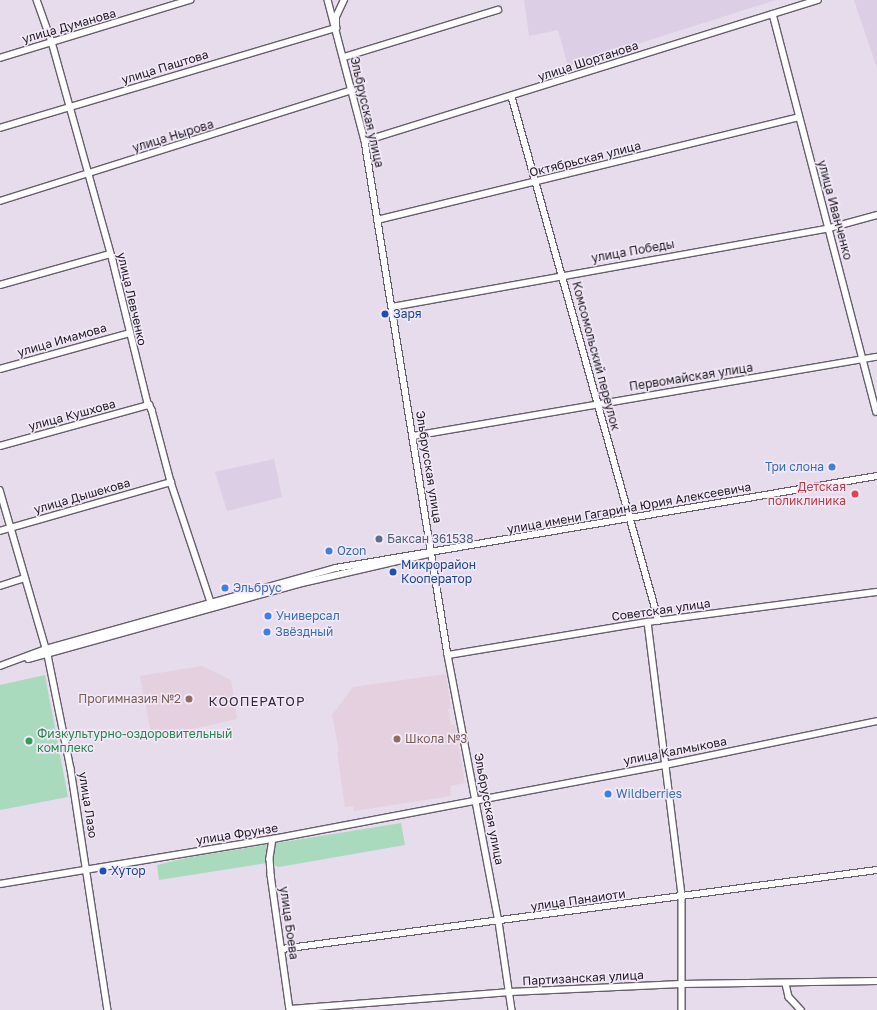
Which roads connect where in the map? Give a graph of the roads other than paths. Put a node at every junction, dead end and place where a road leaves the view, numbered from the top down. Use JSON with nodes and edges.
{"nodes":[{"id":1,"x":37,"y":0,"type":"edge"},
{"id":2,"x":190,"y":0,"type":"edge"},
{"id":3,"x":328,"y":0,"type":"edge"},
{"id":4,"x":344,"y":0,"type":"edge"},
{"id":5,"x":818,"y":0,"type":"edge"},
{"id":6,"x":498,"y":10,"type":"dead end"},
{"id":7,"x":773,"y":14,"type":"junction"},
{"id":8,"x":336,"y":28,"type":"junction"},
{"id":9,"x":52,"y":42,"type":"junction"},
{"id":10,"x":344,"y":57,"type":"junction"},
{"id":11,"x":0,"y":58,"type":"edge"},
{"id":12,"x":353,"y":90,"type":"junction"},
{"id":13,"x":512,"y":97,"type":"junction"},
{"id":14,"x":69,"y":107,"type":"junction"},
{"id":15,"x":798,"y":117,"type":"junction"},
{"id":16,"x":0,"y":128,"type":"edge"},
{"id":17,"x":365,"y":141,"type":"junction"},
{"id":18,"x":88,"y":174,"type":"junction"},
{"id":19,"x":536,"y":182,"type":"junction"},
{"id":20,"x":0,"y":201,"type":"edge"},
{"id":21,"x":877,"y":215,"type":"edge"},
{"id":22,"x":377,"y":220,"type":"junction"},
{"id":23,"x":830,"y":228,"type":"junction"},
{"id":24,"x":110,"y":254,"type":"junction"},
{"id":25,"x":562,"y":274,"type":"junction"},
{"id":26,"x":0,"y":286,"type":"edge"},
{"id":27,"x":392,"y":307,"type":"junction"},
{"id":28,"x":130,"y":333,"type":"junction"},
{"id":29,"x":877,"y":356,"type":"edge"},
{"id":30,"x":863,"y":359,"type":"junction"},
{"id":31,"x":0,"y":369,"type":"edge"},
{"id":32,"x":597,"y":403,"type":"junction"},
{"id":33,"x":149,"y":405,"type":"junction"},
{"id":34,"x":877,"y":412,"type":"edge"},
{"id":35,"x":413,"y":436,"type":"junction"},
{"id":36,"x":0,"y":446,"type":"edge"},
{"id":37,"x":877,"y":476,"type":"edge"},
{"id":38,"x":171,"y":482,"type":"junction"},
{"id":39,"x":0,"y":490,"type":"edge"},
{"id":40,"x":631,"y":519,"type":"junction"},
{"id":41,"x":11,"y":528,"type":"junction"},
{"id":42,"x":0,"y":531,"type":"edge"},
{"id":43,"x":432,"y":553,"type":"junction"},
{"id":44,"x":25,"y":578,"type":"junction"},
{"id":45,"x":0,"y":586,"type":"edge"},
{"id":46,"x":877,"y":592,"type":"edge"},
{"id":47,"x":211,"y":602,"type":"junction"},
{"id":48,"x":648,"y":622,"type":"junction"},
{"id":49,"x":659,"y":622,"type":"junction"},
{"id":50,"x":47,"y":652,"type":"junction"},
{"id":51,"x":448,"y":655,"type":"junction"},
{"id":52,"x":0,"y":666,"type":"edge"},
{"id":53,"x":877,"y":720,"type":"edge"},
{"id":54,"x":666,"y":766,"type":"junction"},
{"id":55,"x":476,"y":799,"type":"junction"},
{"id":56,"x":273,"y":839,"type":"junction"},
{"id":57,"x":86,"y":870,"type":"junction"},
{"id":58,"x":877,"y":870,"type":"edge"},
{"id":59,"x":0,"y":884,"type":"edge"},
{"id":60,"x":682,"y":896,"type":"junction"},
{"id":61,"x":499,"y":922,"type":"junction"},
{"id":62,"x":282,"y":949,"type":"junction"},
{"id":63,"x":877,"y":981,"type":"edge"},
{"id":64,"x":681,"y":984,"type":"junction"},
{"id":65,"x":786,"y":984,"type":"junction"},
{"id":66,"x":510,"y":992,"type":"junction"},
{"id":67,"x":108,"y":1010,"type":"edge"},
{"id":68,"x":290,"y":1010,"type":"edge"},
{"id":69,"x":512,"y":1010,"type":"edge"},
{"id":70,"x":682,"y":1010,"type":"edge"},
{"id":71,"x":800,"y":1010,"type":"edge"}],
"edges":[{"from":1,"to":9,"type":"street","name":"улица Левченко"},
{"from":2,"to":9,"type":"street","name":"улица Думанова"},
{"from":3,"to":8,"type":"street","name":"Эльбрусская улица"},
{"from":4,"to":8,"type":"street"},
{"from":5,"to":7,"type":"street","name":"улица Шортанова"},
{"from":6,"to":10,"type":"street"},
{"from":7,"to":13,"type":"street","name":"улица Шортанова"},
{"from":7,"to":15,"type":"street","name":"улица Иванченко"},
{"from":8,"to":10,"type":"street","name":"Эльбрусская улица"},
{"from":8,"to":14,"type":"street","name":"улица Паштова"},
{"from":9,"to":11,"type":"street","name":"улица Думанова"},
{"from":9,"to":14,"type":"street","name":"улица Левченко"},
{"from":10,"to":12,"type":"street","name":"Эльбрусская улица"},
{"from":12,"to":17,"type":"street","name":"Эльбрусская улица"},
{"from":12,"to":18,"type":"street","name":"улица Нырова"},
{"from":13,"to":17,"type":"street","name":"улица Шортанова"},
{"from":13,"to":19,"type":"street","name":"Комсомольский переулок"},
{"from":14,"to":16,"type":"street","name":"улица Паштова"},
{"from":14,"to":18,"type":"street","name":"улица Левченко"},
{"from":15,"to":19,"type":"street","name":"Октябрьская улица"},
{"from":15,"to":23,"type":"street","name":"улица Иванченко"},
{"from":17,"to":22,"type":"street","name":"Эльбрусская улица"},
{"from":18,"to":20,"type":"street","name":"улица Нырова"},
{"from":18,"to":24,"type":"street","name":"улица Левченко"},
{"from":19,"to":22,"type":"street","name":"Октябрьская улица"},
{"from":19,"to":25,"type":"street","name":"Комсомольский переулок"},
{"from":21,"to":23,"type":"street","name":"улица Победы"},
{"from":22,"to":27,"type":"street","name":"Эльбрусская улица"},
{"from":23,"to":25,"type":"street","name":"улица Победы"},
{"from":23,"to":30,"type":"street","name":"улица Иванченко"},
{"from":24,"to":26,"type":"street"},
{"from":24,"to":28,"type":"street","name":"улица Левченко"},
{"from":25,"to":27,"type":"street","name":"улица Победы"},
{"from":25,"to":32,"type":"street","name":"Комсомольский переулок"},
{"from":27,"to":35,"type":"street","name":"Эльбрусская улица"},
{"from":28,"to":31,"type":"street","name":"улица Имамова"},
{"from":28,"to":33,"type":"street","name":"улица Левченко"},
{"from":29,"to":30,"type":"street","name":"Первомайская улица"},
{"from":30,"to":32,"type":"street","name":"Первомайская улица"},
{"from":30,"to":34,"type":"street","name":"улица Иванченко"},
{"from":32,"to":35,"type":"street","name":"Первомайская улица"},
{"from":32,"to":40,"type":"street","name":"Комсомольский переулок"},
{"from":33,"to":36,"type":"street","name":"улица Кушхова"},
{"from":33,"to":38,"type":"street","name":"улица Левченко"},
{"from":35,"to":43,"type":"street","name":"Эльбрусская улица"},
{"from":37,"to":40,"type":"street","name":"улица имени Гагарина Юрия Алексеевича"},
{"from":38,"to":41,"type":"street","name":"улица Дышекова"},
{"from":38,"to":47,"type":"street","name":"улица Левченко"},
{"from":39,"to":41,"type":"street","name":"улица Лазо"},
{"from":40,"to":43,"type":"street","name":"улица имени Гагарина Юрия Алексеевича"},
{"from":40,"to":49,"type":"street","name":"Комсомольский переулок"},
{"from":41,"to":42,"type":"street","name":"улица Дышекова"},
{"from":41,"to":44,"type":"street","name":"улица Лазо"},
{"from":43,"to":47,"type":"street","name":"улица имени Гагарина Юрия Алексеевича"},
{"from":43,"to":50,"type":"street","name":"улица имени Гагарина Юрия Алексеевича"},
{"from":43,"to":51,"type":"street","name":"Эльбрусская улица"},
{"from":44,"to":45,"type":"street"},
{"from":44,"to":50,"type":"street","name":"улица Лазо"},
{"from":46,"to":49,"type":"street","name":"Советская улица"},
{"from":47,"to":50,"type":"street","name":"улица имени Гагарина Юрия Алексеевича"},
{"from":48,"to":49,"type":"street","name":"Советская улица"},
{"from":48,"to":51,"type":"street","name":"Советская улица"},
{"from":48,"to":54,"type":"street"},
{"from":50,"to":52,"type":"street","name":"улица имени Гагарина Юрия Алексеевича"},
{"from":50,"to":57,"type":"street","name":"улица Лазо"},
{"from":51,"to":55,"type":"street","name":"Эльбрусская улица"},
{"from":53,"to":54,"type":"street","name":"улица Калмыкова"},
{"from":54,"to":55,"type":"street","name":"улица Калмыкова"},
{"from":54,"to":60,"type":"street"},
{"from":55,"to":56,"type":"street","name":"улица Фрунзе"},
{"from":55,"to":61,"type":"street","name":"Эльбрусская улица"},
{"from":56,"to":57,"type":"street","name":"улица Фрунзе"},
{"from":56,"to":62,"type":"street","name":"улица Боева"},
{"from":57,"to":59,"type":"street","name":"улица Фрунзе"},
{"from":57,"to":67,"type":"street","name":"улица Лазо"},
{"from":58,"to":60,"type":"street","name":"улица Панаиоти"},
{"from":60,"to":61,"type":"street","name":"улица Панаиоти"},
{"from":60,"to":64,"type":"street"},
{"from":61,"to":62,"type":"street","name":"улица Панаиоти"},
{"from":61,"to":66,"type":"street","name":"Эльбрусская улица"},
{"from":62,"to":68,"type":"street","name":"улица Боева"},
{"from":63,"to":65,"type":"street","name":"Партизанская улица"},
{"from":64,"to":65,"type":"street","name":"Партизанская улица"},
{"from":64,"to":66,"type":"street","name":"Партизанская улица"},
{"from":64,"to":70,"type":"street"},
{"from":65,"to":71,"type":"street"},
{"from":66,"to":68,"type":"street","name":"Партизанская улица"},
{"from":66,"to":69,"type":"street","name":"Эльбрусская улица"}]}
